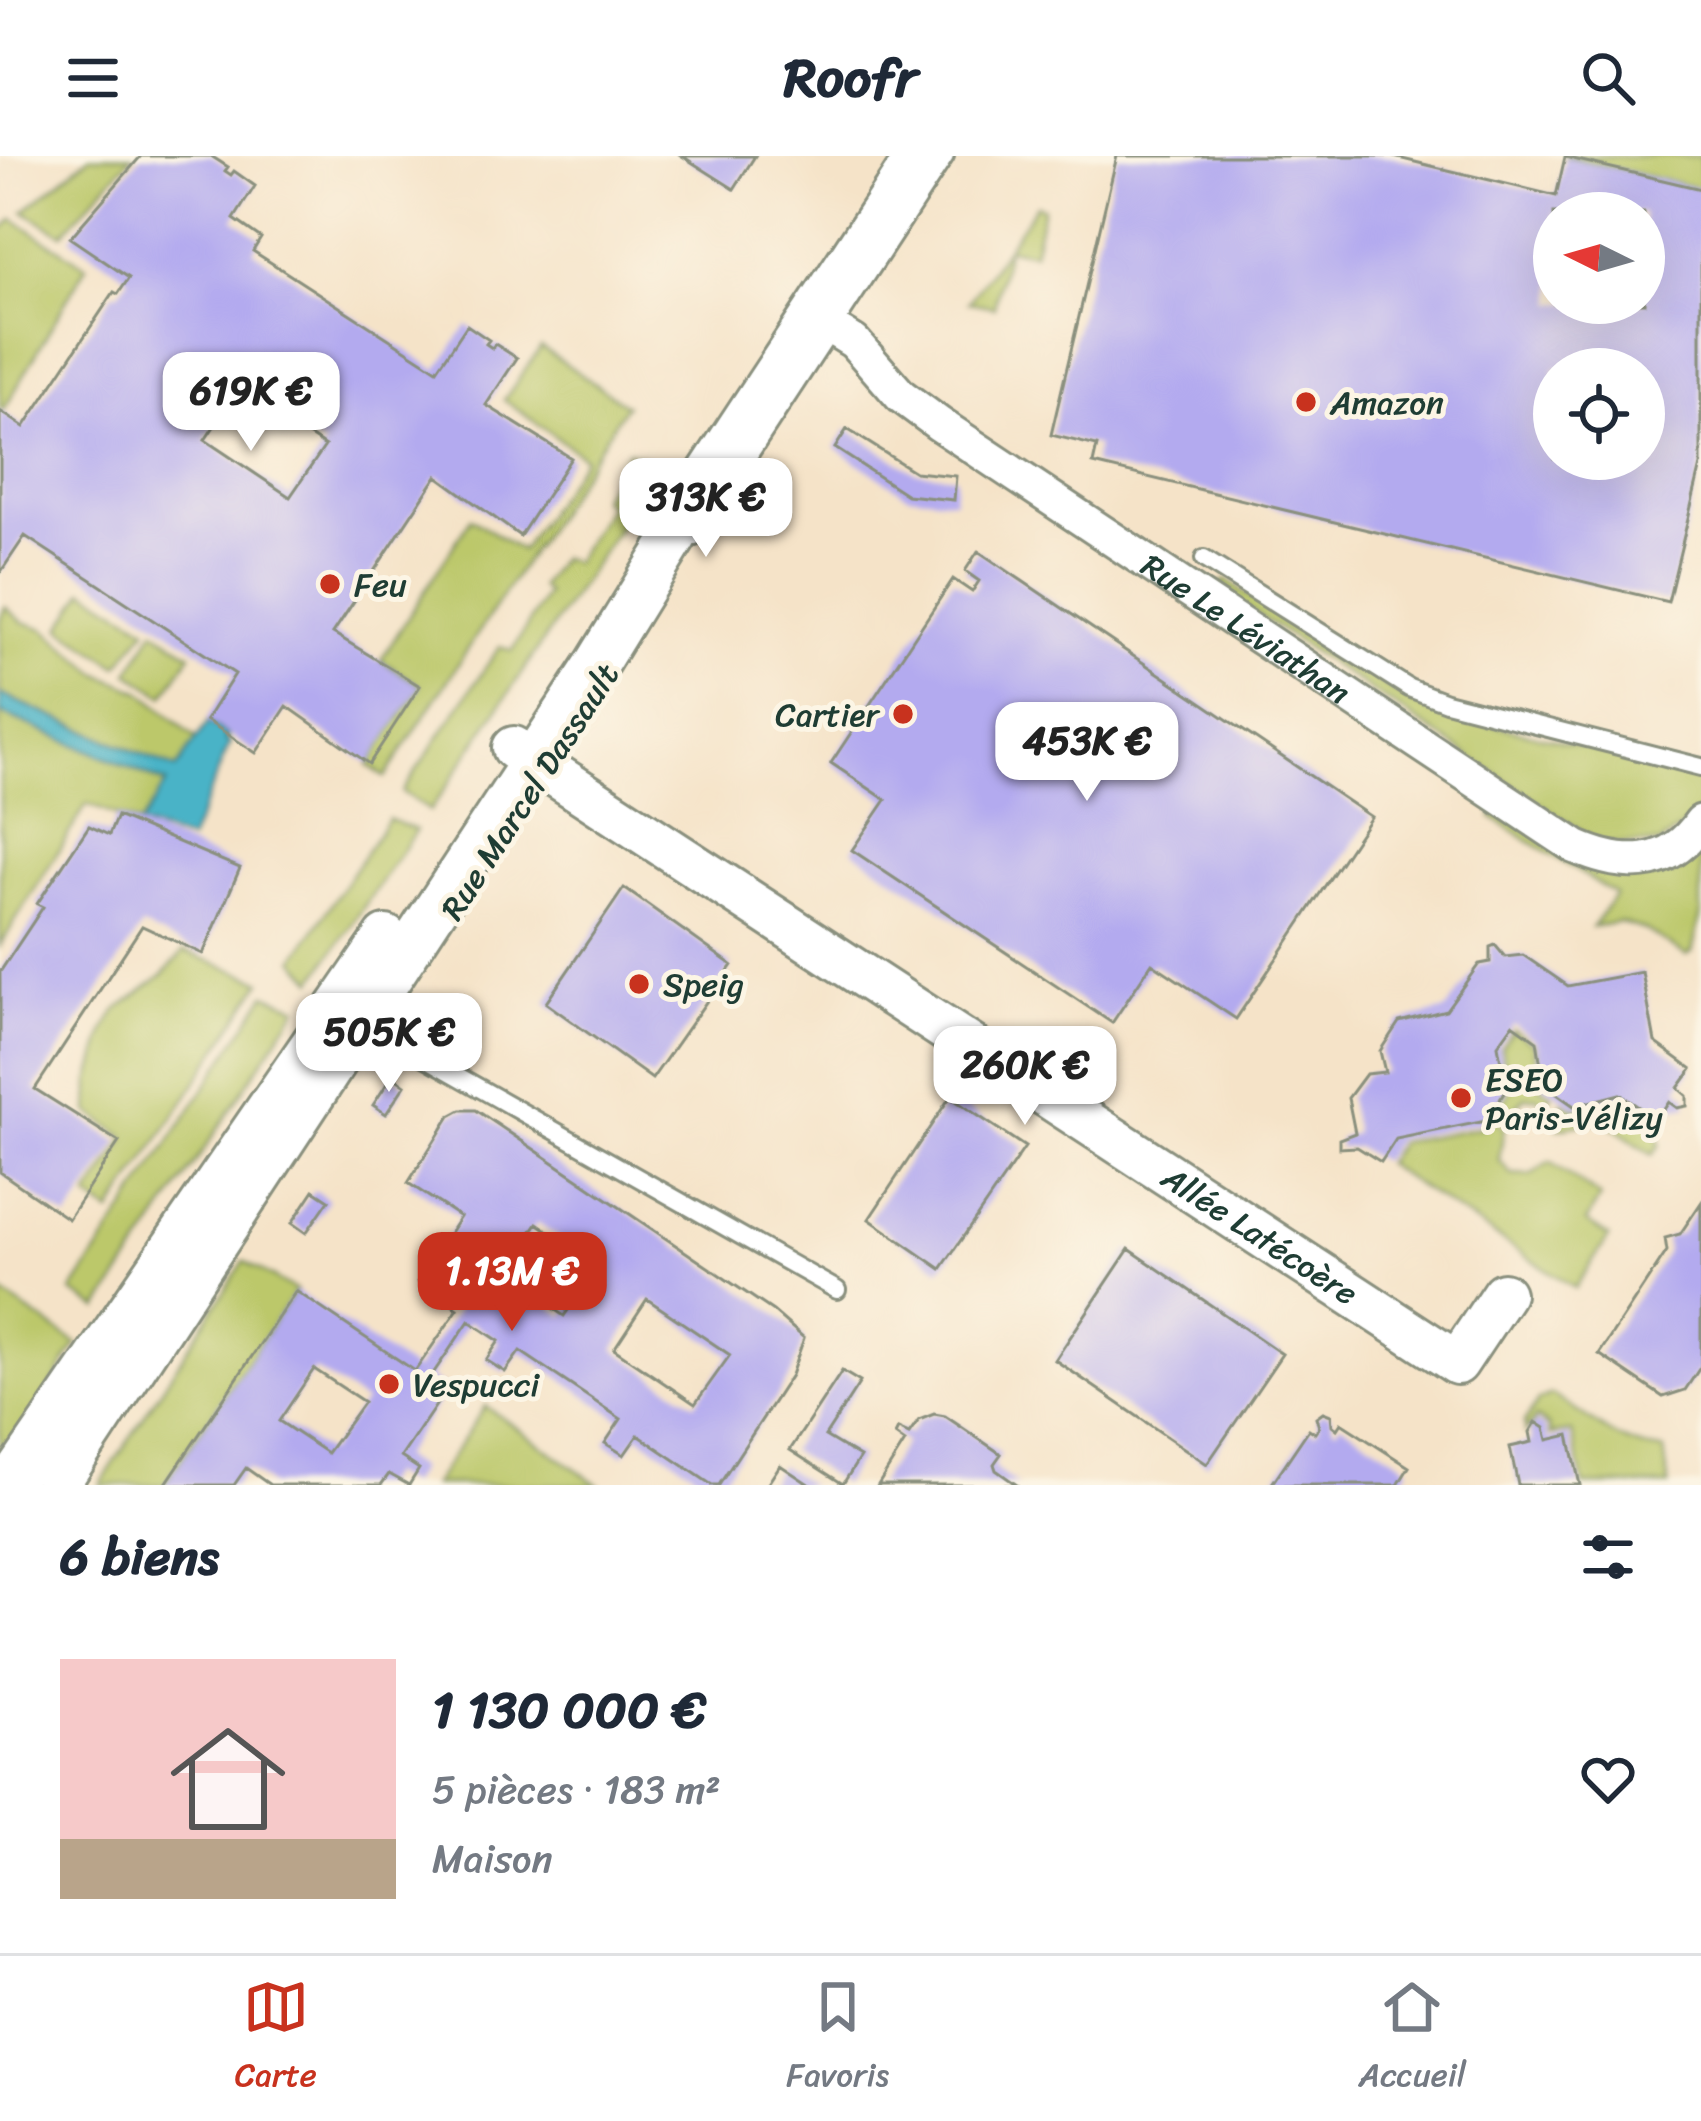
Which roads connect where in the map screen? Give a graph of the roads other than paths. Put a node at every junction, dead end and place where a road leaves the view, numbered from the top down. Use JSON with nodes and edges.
{"nodes":[{"id":1,"x":940,"y":159,"type":"edge"},
{"id":2,"x":822,"y":322,"type":"junction"},
{"id":3,"x":1204,"y":559,"type":"dead end"},
{"id":4,"x":531,"y":758,"type":"junction"},
{"id":5,"x":1701,"y":767,"type":"edge"},
{"id":6,"x":1701,"y":822,"type":"edge"},
{"id":7,"x":382,"y":943,"type":"junction"},
{"id":8,"x":373,"y":1028,"type":"junction"},
{"id":9,"x":837,"y":1290,"type":"dead end"},
{"id":10,"x":1503,"y":1294,"type":"dead end"},
{"id":11,"x":58,"y":1466,"type":"edge"},
{"id":12,"x":9,"y":1485,"type":"edge"},
{"id":13,"x":72,"y":1485,"type":"edge"}],
"edges":[{"from":1,"to":2,"type":"street","name":"Rue Marcel Dassault"},
{"from":2,"to":4,"type":"lane","name":"Rue Marcel Dassault"},
{"from":2,"to":4,"type":"street","name":"Rue Marcel Dassault"},
{"from":2,"to":6,"type":"street","name":"Rue Le Léviathan"},
{"from":3,"to":5,"type":"lane"},
{"from":4,"to":7,"type":"street","name":"Rue Marcel Dassault"},
{"from":4,"to":8,"type":"lane","name":"Rue Marcel Dassault"},
{"from":4,"to":10,"type":"street","name":"Allée Latécoère"},
{"from":4,"to":11,"type":"street","name":"Rue Marcel Dassault"},
{"from":7,"to":11,"type":"lane","name":"Rue Marcel Dassault"},
{"from":7,"to":12,"type":"street","name":"Rue Marcel Dassault"},
{"from":8,"to":9,"type":"lane"},
{"from":8,"to":13,"type":"lane","name":"Rue Marcel Dassault"}]}
